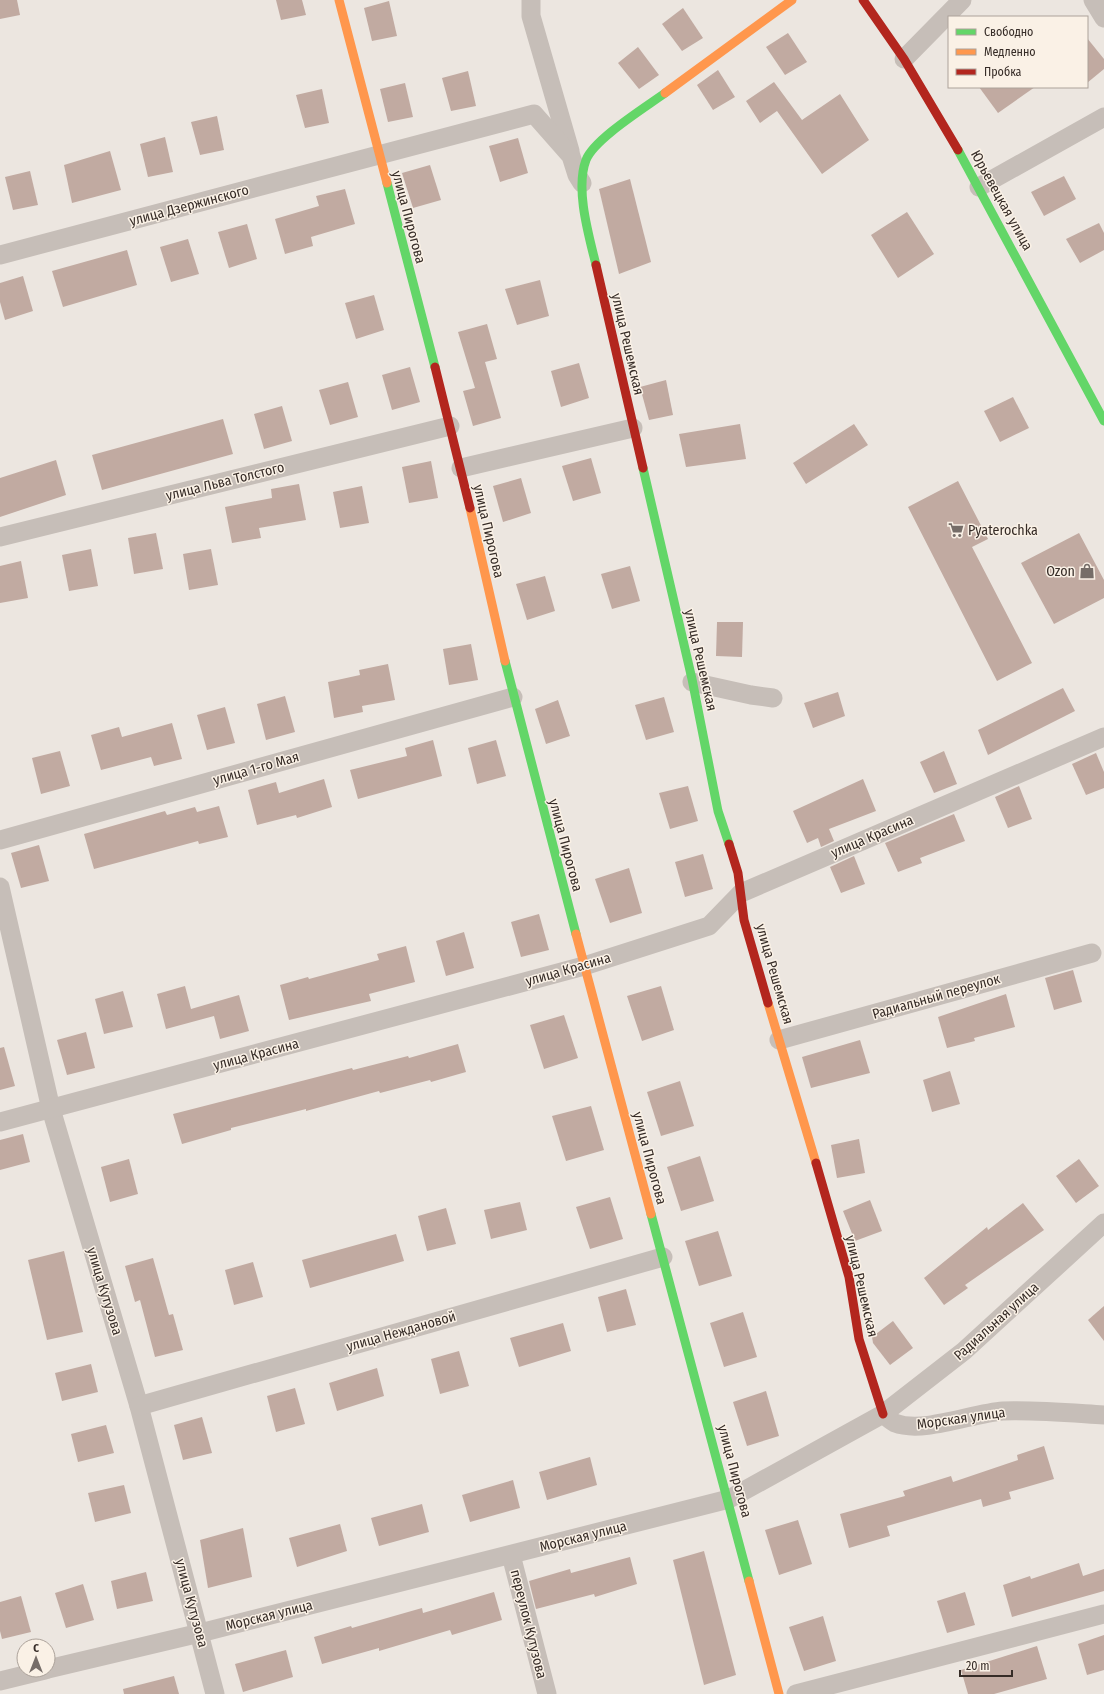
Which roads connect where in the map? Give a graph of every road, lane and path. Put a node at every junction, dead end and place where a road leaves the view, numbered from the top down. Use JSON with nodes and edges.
{"nodes":[{"id":1,"x":339,"y":0,"type":"edge"},
{"id":2,"x":531,"y":0,"type":"edge"},
{"id":3,"x":792,"y":0,"type":"edge"},
{"id":4,"x":863,"y":0,"type":"edge"},
{"id":5,"x":962,"y":0,"type":"edge"},
{"id":6,"x":1092,"y":0,"type":"edge"},
{"id":7,"x":1104,"y":18,"type":"edge"},
{"id":8,"x":904,"y":59,"type":"junction"},
{"id":9,"x":1104,"y":117,"type":"edge"},
{"id":10,"x":378,"y":156,"type":"junction"},
{"id":11,"x":571,"y":156,"type":"junction"},
{"id":12,"x":582,"y":183,"type":"junction"},
{"id":13,"x":980,"y":187,"type":"junction"},
{"id":14,"x":0,"y":255,"type":"edge"},
{"id":15,"x":1104,"y":421,"type":"edge"},
{"id":16,"x":450,"y":426,"type":"junction"},
{"id":17,"x":633,"y":428,"type":"junction"},
{"id":18,"x":461,"y":468,"type":"junction"},
{"id":19,"x":0,"y":537,"type":"edge"},
{"id":20,"x":692,"y":682,"type":"junction"},
{"id":21,"x":513,"y":697,"type":"junction"},
{"id":22,"x":773,"y":698,"type":"dead end"},
{"id":23,"x":1104,"y":737,"type":"edge"},
{"id":24,"x":0,"y":840,"type":"edge"},
{"id":25,"x":0,"y":887,"type":"edge"},
{"id":26,"x":741,"y":893,"type":"junction"},
{"id":27,"x":1092,"y":953,"type":"dead end"},
{"id":28,"x":584,"y":966,"type":"junction"},
{"id":29,"x":779,"y":1040,"type":"junction"},
{"id":30,"x":51,"y":1109,"type":"junction"},
{"id":31,"x":0,"y":1122,"type":"edge"},
{"id":32,"x":1104,"y":1223,"type":"edge"},
{"id":33,"x":663,"y":1257,"type":"junction"},
{"id":34,"x":139,"y":1406,"type":"junction"},
{"id":35,"x":883,"y":1414,"type":"junction"},
{"id":36,"x":1104,"y":1415,"type":"edge"},
{"id":37,"x":729,"y":1499,"type":"junction"},
{"id":38,"x":511,"y":1555,"type":"junction"},
{"id":39,"x":1104,"y":1614,"type":"edge"},
{"id":40,"x":200,"y":1633,"type":"junction"},
{"id":41,"x":56,"y":1668,"type":"edge"},
{"id":42,"x":16,"y":1677,"type":"edge"},
{"id":43,"x":0,"y":1681,"type":"edge"},
{"id":44,"x":215,"y":1694,"type":"edge"},
{"id":45,"x":547,"y":1694,"type":"edge"},
{"id":46,"x":779,"y":1694,"type":"edge"},
{"id":47,"x":796,"y":1694,"type":"edge"}],
"edges":[{"from":1,"to":10,"type":"street","name":"улица Пирогова"},
{"from":2,"to":11,"type":"street"},
{"from":3,"to":12,"type":"street","name":"улица Решемская"},
{"from":4,"to":8,"type":"street","name":"Юрьевецкая улица"},
{"from":5,"to":8,"type":"street"},
{"from":6,"to":7,"type":"street"},
{"from":8,"to":13,"type":"street","name":"Юрьевецкая улица"},
{"from":9,"to":13,"type":"street"},
{"from":10,"to":11,"type":"street","name":"улица Дзержинского"},
{"from":10,"to":14,"type":"street","name":"улица Дзержинского"},
{"from":10,"to":16,"type":"street","name":"улица Пирогова"},
{"from":11,"to":12,"type":"street"},
{"from":12,"to":17,"type":"street","name":"улица Решемская"},
{"from":13,"to":15,"type":"street","name":"Юрьевецкая улица"},
{"from":16,"to":18,"type":"street","name":"улица Пирогова"},
{"from":16,"to":19,"type":"street","name":"улица Льва Толстого"},
{"from":17,"to":18,"type":"street"},
{"from":17,"to":20,"type":"street","name":"улица Решемская"},
{"from":18,"to":21,"type":"street","name":"улица Пирогова"},
{"from":20,"to":22,"type":"street"},
{"from":20,"to":26,"type":"street","name":"улица Решемская"},
{"from":21,"to":24,"type":"street","name":"улица 1-го Мая"},
{"from":21,"to":28,"type":"street","name":"улица Пирогова"},
{"from":23,"to":26,"type":"street","name":"улица Красина"},
{"from":25,"to":30,"type":"street","name":"улица Кутузова"},
{"from":26,"to":28,"type":"street","name":"улица Красина"},
{"from":26,"to":29,"type":"street","name":"улица Решемская"},
{"from":27,"to":29,"type":"street","name":"Радиальный переулок"},
{"from":28,"to":30,"type":"street","name":"улица Красина"},
{"from":28,"to":33,"type":"street","name":"улица Пирогова"},
{"from":29,"to":35,"type":"street","name":"улица Решемская"},
{"from":30,"to":31,"type":"street","name":"улица Красина"},
{"from":30,"to":34,"type":"street","name":"улица Кутузова"},
{"from":32,"to":35,"type":"street","name":"Радиальная улица"},
{"from":33,"to":34,"type":"street","name":"улица Неждановой"},
{"from":33,"to":37,"type":"street","name":"улица Пирогова"},
{"from":34,"to":40,"type":"street","name":"улица Кутузова"},
{"from":35,"to":36,"type":"street","name":"Морская улица"},
{"from":35,"to":37,"type":"street","name":"Морская улица"},
{"from":37,"to":38,"type":"street","name":"Морская улица"},
{"from":37,"to":46,"type":"street","name":"улица Пирогова"},
{"from":38,"to":40,"type":"street","name":"Морская улица"},
{"from":38,"to":45,"type":"street","name":"переулок Кутузова"},
{"from":39,"to":47,"type":"street"},
{"from":40,"to":41,"type":"street","name":"Морская улица"},
{"from":40,"to":44,"type":"street","name":"улица Кутузова"},
{"from":42,"to":43,"type":"street","name":"Морская улица"}]}
